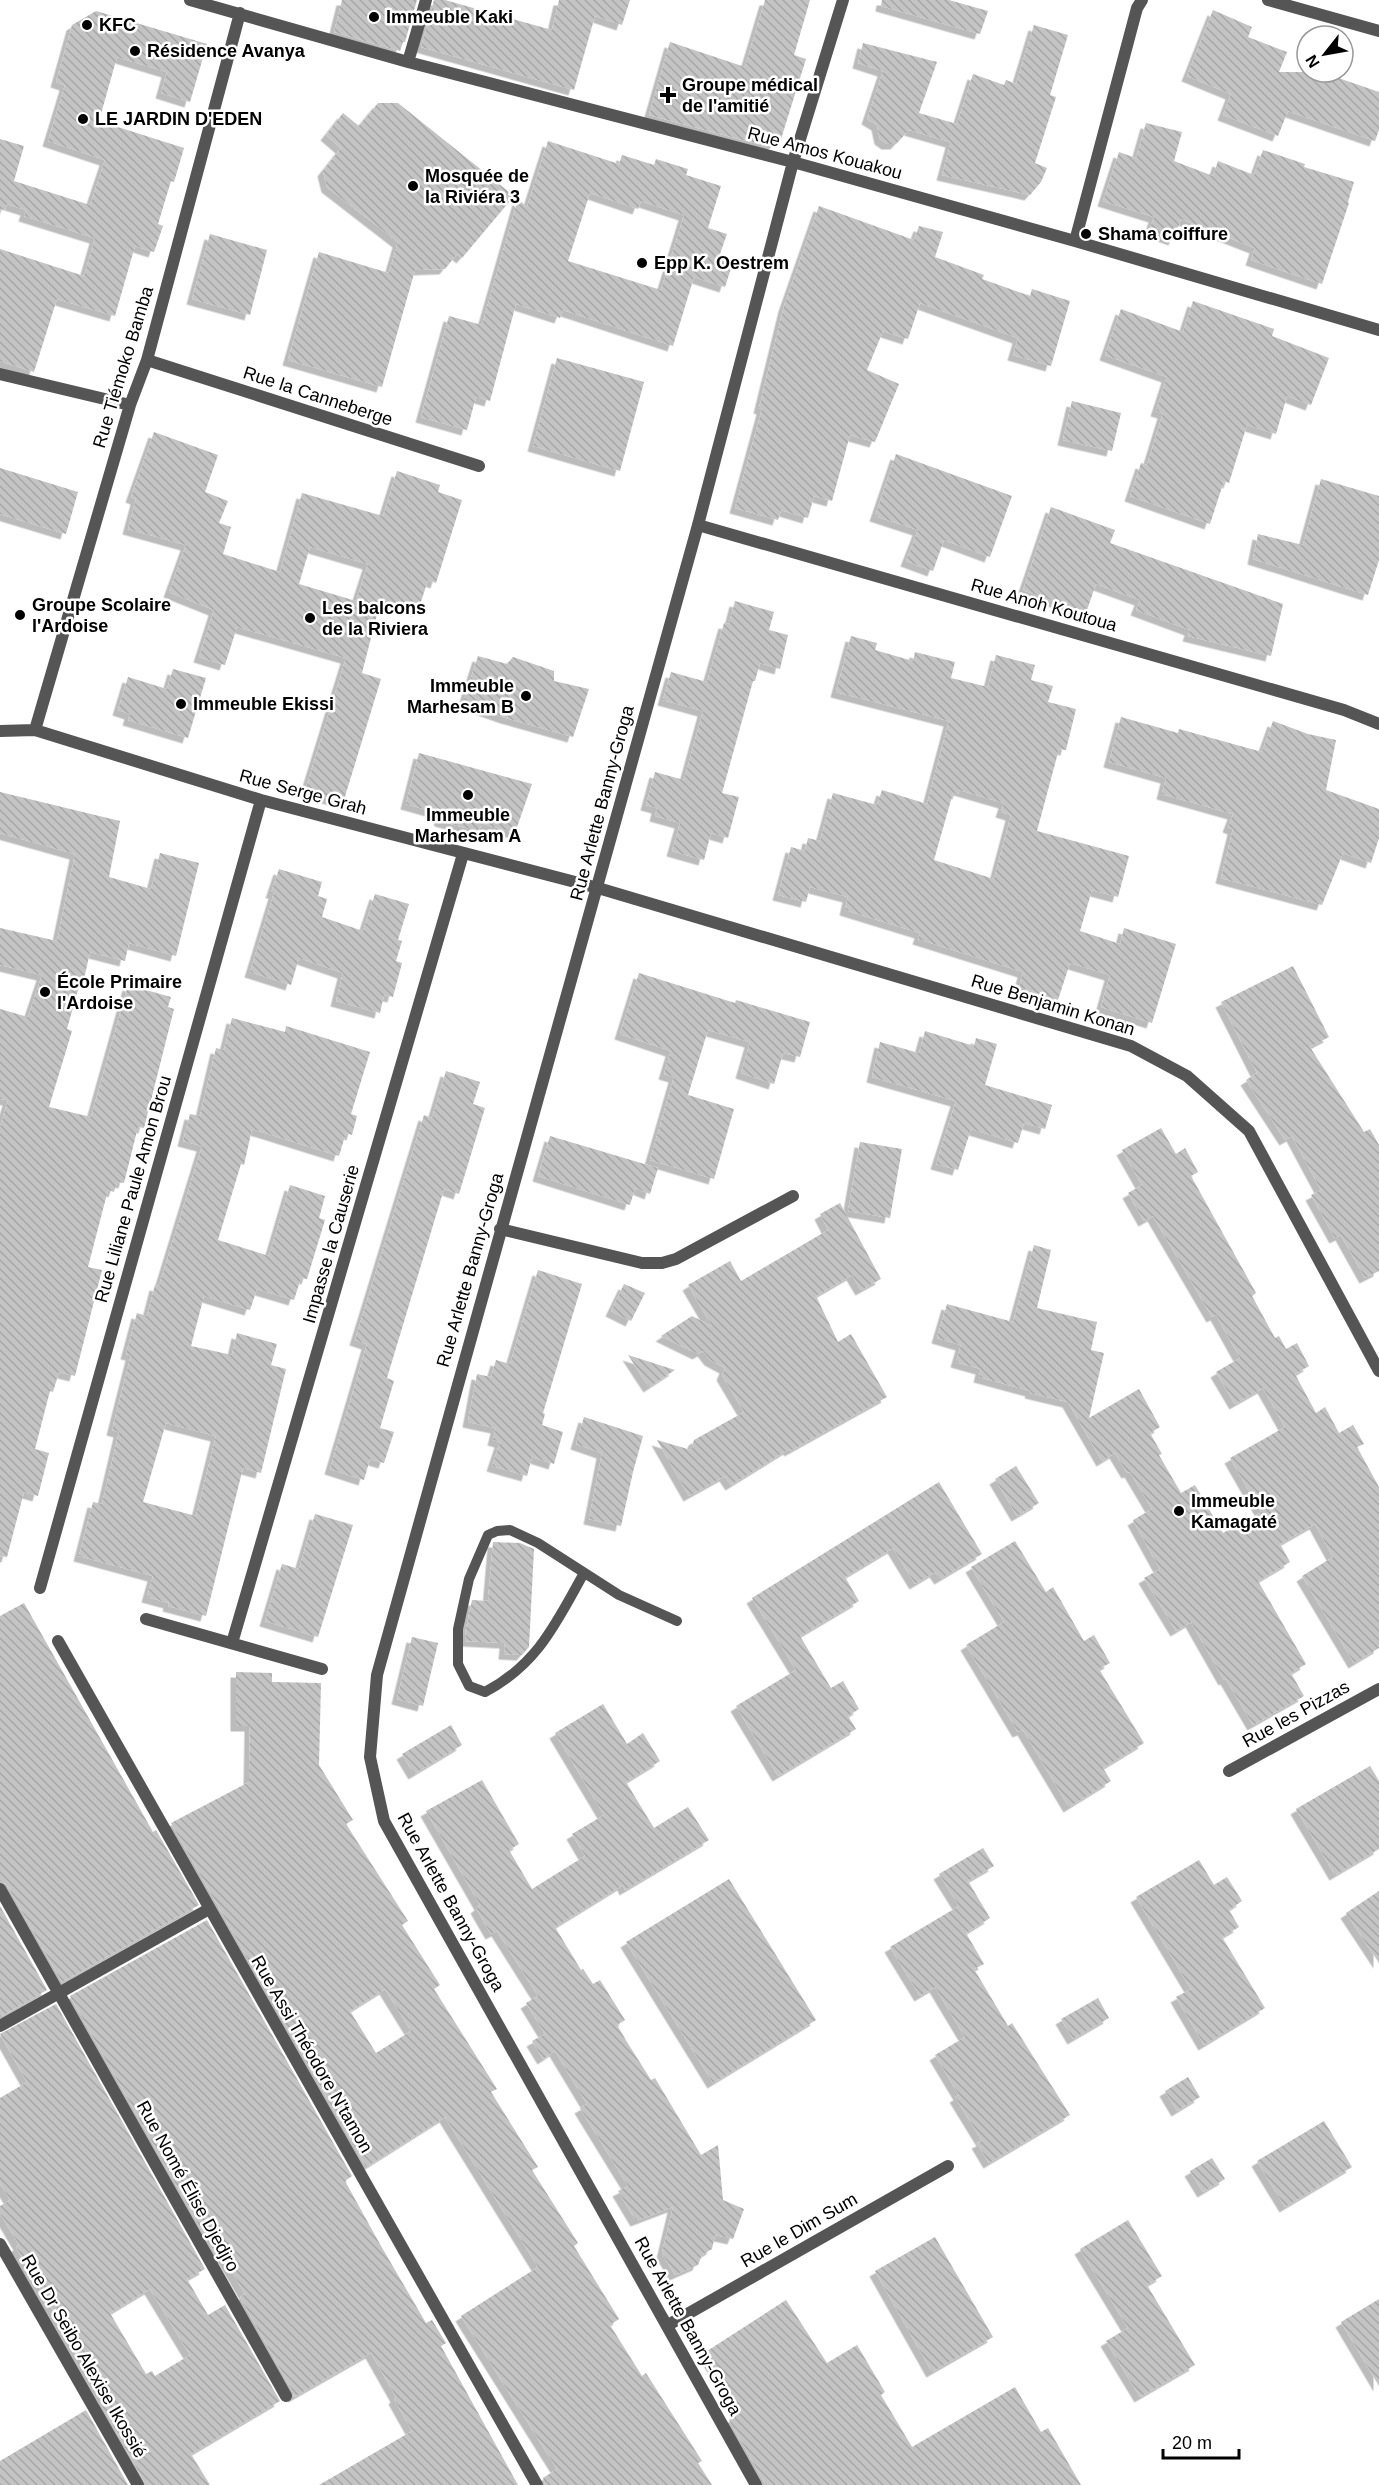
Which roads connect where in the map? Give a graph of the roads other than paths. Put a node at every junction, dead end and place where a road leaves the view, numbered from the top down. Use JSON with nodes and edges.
{"nodes":[{"id":1,"x":190,"y":0,"type":"edge"},
{"id":2,"x":426,"y":0,"type":"edge"},
{"id":3,"x":843,"y":0,"type":"edge"},
{"id":4,"x":1142,"y":0,"type":"edge"},
{"id":5,"x":1268,"y":0,"type":"edge"},
{"id":6,"x":240,"y":13,"type":"junction"},
{"id":7,"x":1379,"y":31,"type":"edge"},
{"id":8,"x":408,"y":62,"type":"junction"},
{"id":9,"x":793,"y":162,"type":"junction"},
{"id":10,"x":1075,"y":241,"type":"junction"},
{"id":11,"x":1379,"y":330,"type":"edge"},
{"id":12,"x":147,"y":360,"type":"junction"},
{"id":13,"x":0,"y":374,"type":"edge"},
{"id":14,"x":130,"y":405,"type":"junction"},
{"id":15,"x":479,"y":466,"type":"dead end"},
{"id":16,"x":698,"y":525,"type":"junction"},
{"id":17,"x":1379,"y":724,"type":"edge"},
{"id":18,"x":35,"y":730,"type":"junction"},
{"id":19,"x":0,"y":731,"type":"edge"},
{"id":20,"x":261,"y":800,"type":"junction"},
{"id":21,"x":463,"y":854,"type":"junction"},
{"id":22,"x":598,"y":888,"type":"junction"},
{"id":23,"x":793,"y":1196,"type":"dead end"},
{"id":24,"x":500,"y":1229,"type":"junction"},
{"id":25,"x":1379,"y":1371,"type":"edge"},
{"id":26,"x":585,"y":1573,"type":"junction"},
{"id":27,"x":40,"y":1588,"type":"dead end"},
{"id":28,"x":146,"y":1619,"type":"dead end"},
{"id":29,"x":677,"y":1621,"type":"dead end"},
{"id":30,"x":58,"y":1641,"type":"dead end"},
{"id":31,"x":232,"y":1643,"type":"junction"},
{"id":32,"x":322,"y":1669,"type":"dead end"},
{"id":33,"x":1379,"y":1689,"type":"edge"},
{"id":34,"x":1229,"y":1771,"type":"dead end"},
{"id":35,"x":0,"y":1889,"type":"edge"},
{"id":36,"x":209,"y":1909,"type":"junction"},
{"id":37,"x":58,"y":1993,"type":"junction"},
{"id":38,"x":0,"y":2026,"type":"edge"},
{"id":39,"x":948,"y":2166,"type":"dead end"},
{"id":40,"x":0,"y":2244,"type":"edge"},
{"id":41,"x":668,"y":2325,"type":"junction"},
{"id":42,"x":286,"y":2396,"type":"dead end"},
{"id":43,"x":138,"y":2485,"type":"edge"},
{"id":44,"x":537,"y":2485,"type":"edge"},
{"id":45,"x":756,"y":2485,"type":"edge"}],
"edges":[{"from":1,"to":6,"type":"street","name":"Rue Amos Kouakou"},
{"from":2,"to":8,"type":"street"},
{"from":3,"to":9,"type":"street","name":"Rue Arlette Banny-Groga"},
{"from":4,"to":10,"type":"street"},
{"from":5,"to":7,"type":"street"},
{"from":6,"to":8,"type":"street","name":"Rue Amos Kouakou"},
{"from":6,"to":12,"type":"street","name":"Rue Tiémoko Bamba"},
{"from":8,"to":9,"type":"street","name":"Rue Amos Kouakou"},
{"from":9,"to":10,"type":"street","name":"Rue Amos Kouakou"},
{"from":9,"to":16,"type":"street","name":"Rue Arlette Banny-Groga"},
{"from":10,"to":11,"type":"street","name":"Rue Amos Kouakou"},
{"from":12,"to":14,"type":"street","name":"Rue Tiémoko Bamba"},
{"from":12,"to":15,"type":"street","name":"Rue la Canneberge"},
{"from":13,"to":14,"type":"street"},
{"from":14,"to":18,"type":"street","name":"Rue Tiémoko Bamba"},
{"from":16,"to":17,"type":"street","name":"Rue Anoh Koutoua"},
{"from":16,"to":22,"type":"street","name":"Rue Arlette Banny-Groga"},
{"from":18,"to":19,"type":"street","name":"Rue Serge Grah"},
{"from":18,"to":20,"type":"street","name":"Rue Serge Grah"},
{"from":20,"to":21,"type":"street","name":"Rue Serge Grah"},
{"from":20,"to":27,"type":"street","name":"Rue Liliane Paule Amon Brou"},
{"from":21,"to":22,"type":"street","name":"Rue Serge Grah"},
{"from":21,"to":31,"type":"street","name":"Impasse la Causerie"},
{"from":22,"to":24,"type":"street","name":"Rue Arlette Banny-Groga"},
{"from":22,"to":25,"type":"street","name":"Rue Benjamin Konan"},
{"from":23,"to":24,"type":"street"},
{"from":24,"to":41,"type":"street","name":"Rue Arlette Banny-Groga"},
{"from":26,"to":26,"type":"lane"},
{"from":26,"to":29,"type":"lane"},
{"from":28,"to":31,"type":"street"},
{"from":30,"to":36,"type":"street","name":"Rue Assi Théodore N'tamon"},
{"from":31,"to":32,"type":"street"},
{"from":33,"to":34,"type":"street","name":"Rue les Pizzas"},
{"from":35,"to":37,"type":"street","name":"Rue Nomé Élise Djedjro"},
{"from":36,"to":37,"type":"street"},
{"from":36,"to":44,"type":"street","name":"Rue Assi Théodore N'tamon"},
{"from":37,"to":38,"type":"street"},
{"from":37,"to":42,"type":"street","name":"Rue Nomé Élise Djedjro"},
{"from":39,"to":41,"type":"street","name":"Rue le Dim Sum"},
{"from":40,"to":43,"type":"street","name":"Rue Dr Seibo Alexise Ikossié"},
{"from":41,"to":45,"type":"street","name":"Rue Arlette Banny-Groga"}]}
